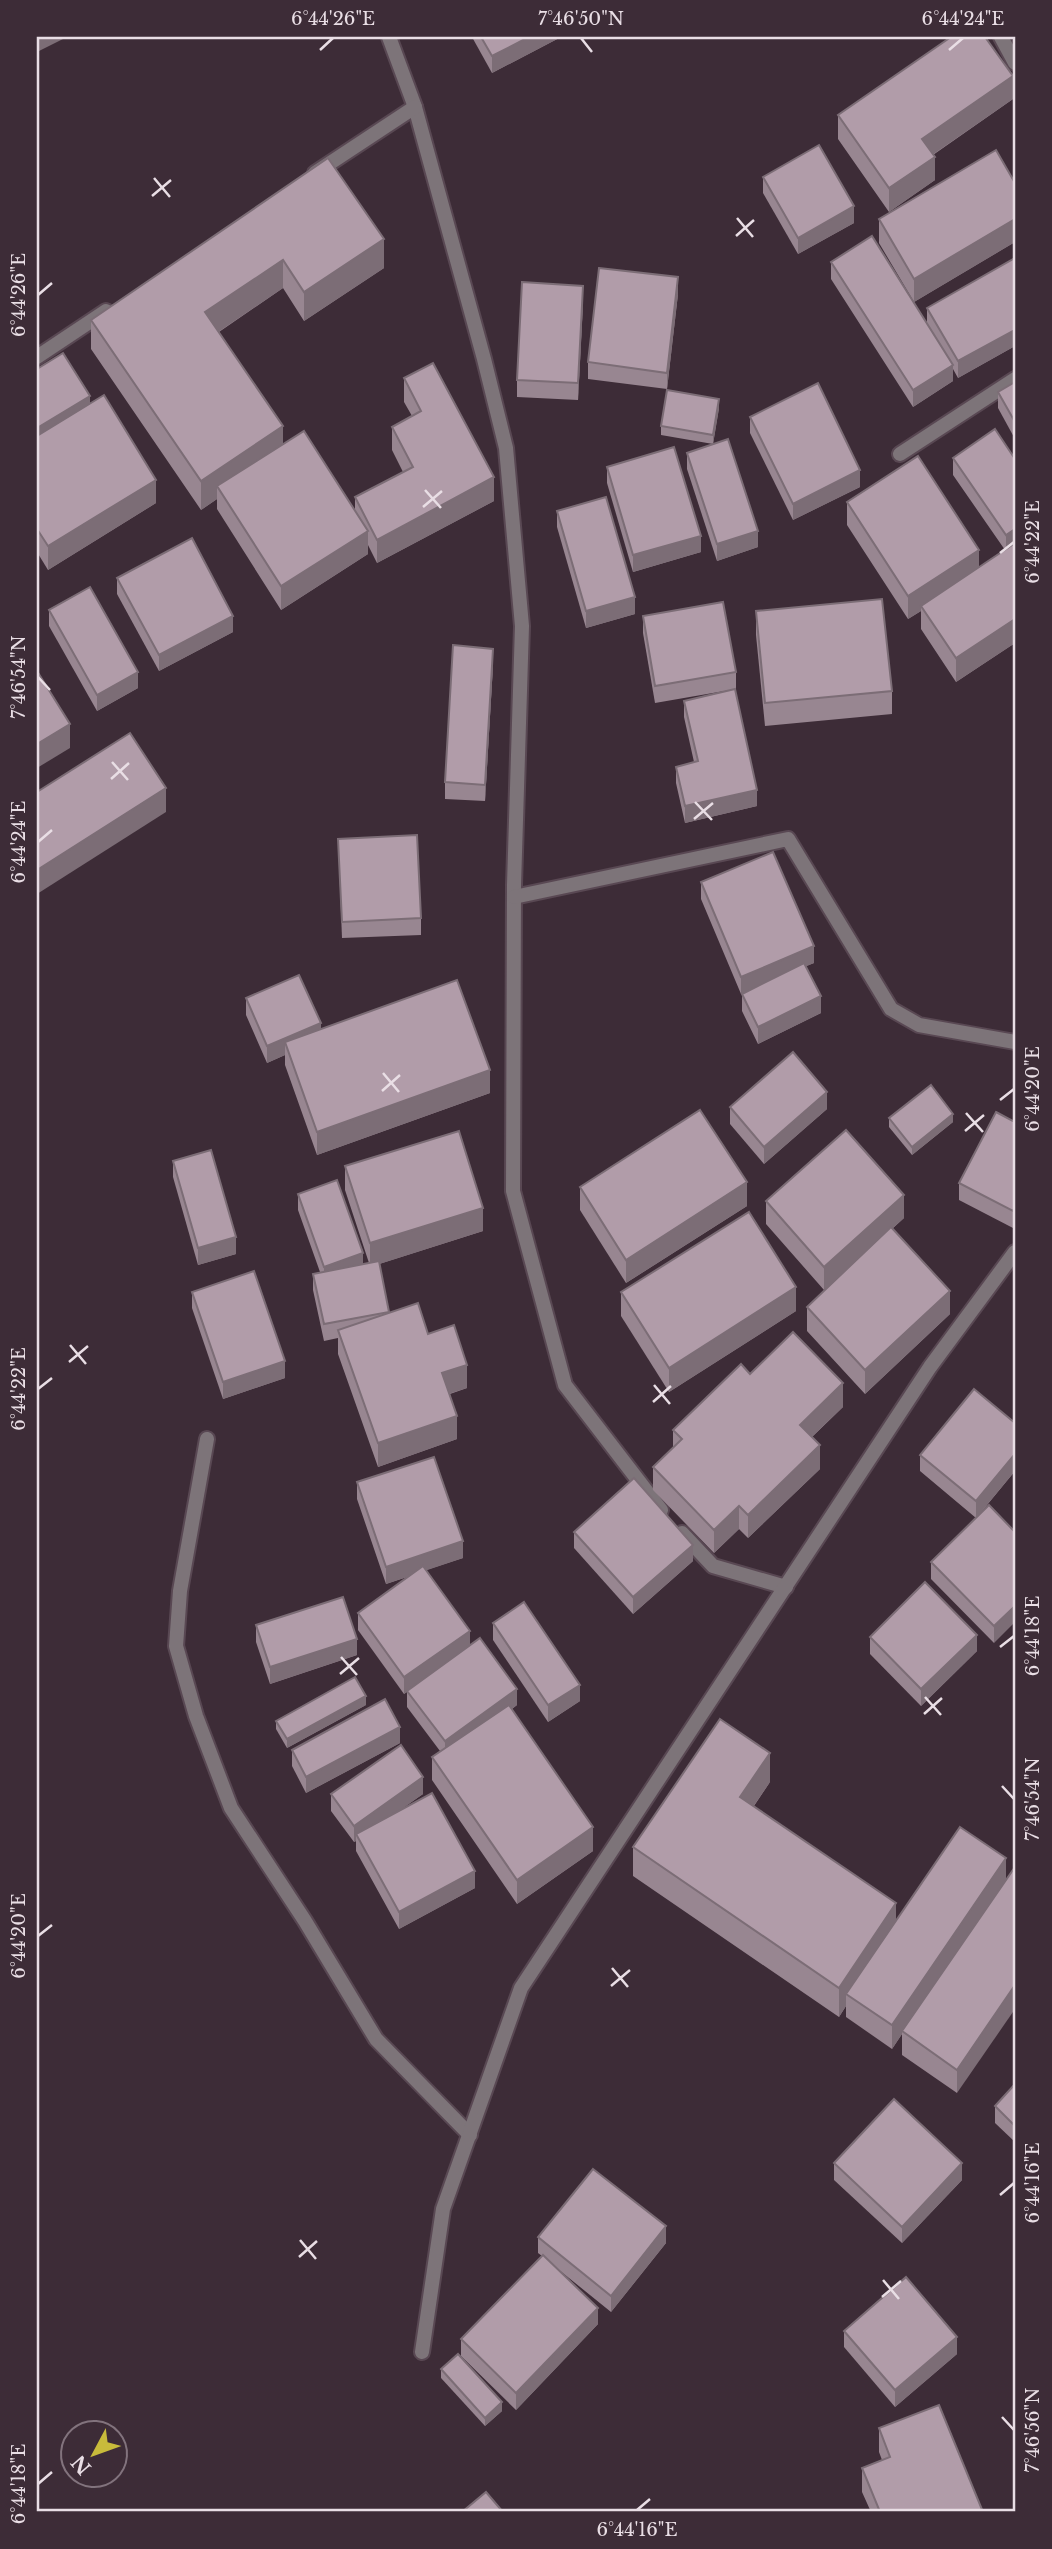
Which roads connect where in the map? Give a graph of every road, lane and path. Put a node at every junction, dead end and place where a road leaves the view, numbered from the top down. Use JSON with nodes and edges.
{"nodes":[{"id":1,"x":389,"y":37,"type":"edge"},
{"id":2,"x":1001,"y":37,"type":"edge"},
{"id":3,"x":1015,"y":63,"type":"edge"},
{"id":4,"x":415,"y":107,"type":"junction"},
{"id":5,"x":300,"y":183,"type":"edge"},
{"id":6,"x":117,"y":304,"type":"edge"},
{"id":7,"x":37,"y":357,"type":"edge"},
{"id":8,"x":1015,"y":379,"type":"edge"},
{"id":9,"x":900,"y":454,"type":"dead end"},
{"id":10,"x":514,"y":897,"type":"junction"},
{"id":11,"x":1015,"y":1042,"type":"edge"},
{"id":12,"x":1015,"y":1252,"type":"edge"},
{"id":13,"x":207,"y":1439,"type":"dead end"},
{"id":14,"x":786,"y":1587,"type":"junction"},
{"id":15,"x":470,"y":2135,"type":"junction"},
{"id":16,"x":422,"y":2353,"type":"dead end"}],
"edges":[{"from":1,"to":4,"type":"street"},
{"from":2,"to":3,"type":"street"},
{"from":4,"to":5,"type":"street"},
{"from":4,"to":10,"type":"street"},
{"from":6,"to":7,"type":"street"},
{"from":8,"to":9,"type":"street"},
{"from":10,"to":11,"type":"street"},
{"from":10,"to":14,"type":"street"},
{"from":12,"to":14,"type":"street"},
{"from":13,"to":15,"type":"street"},
{"from":14,"to":15,"type":"street"},
{"from":15,"to":16,"type":"street"}]}
